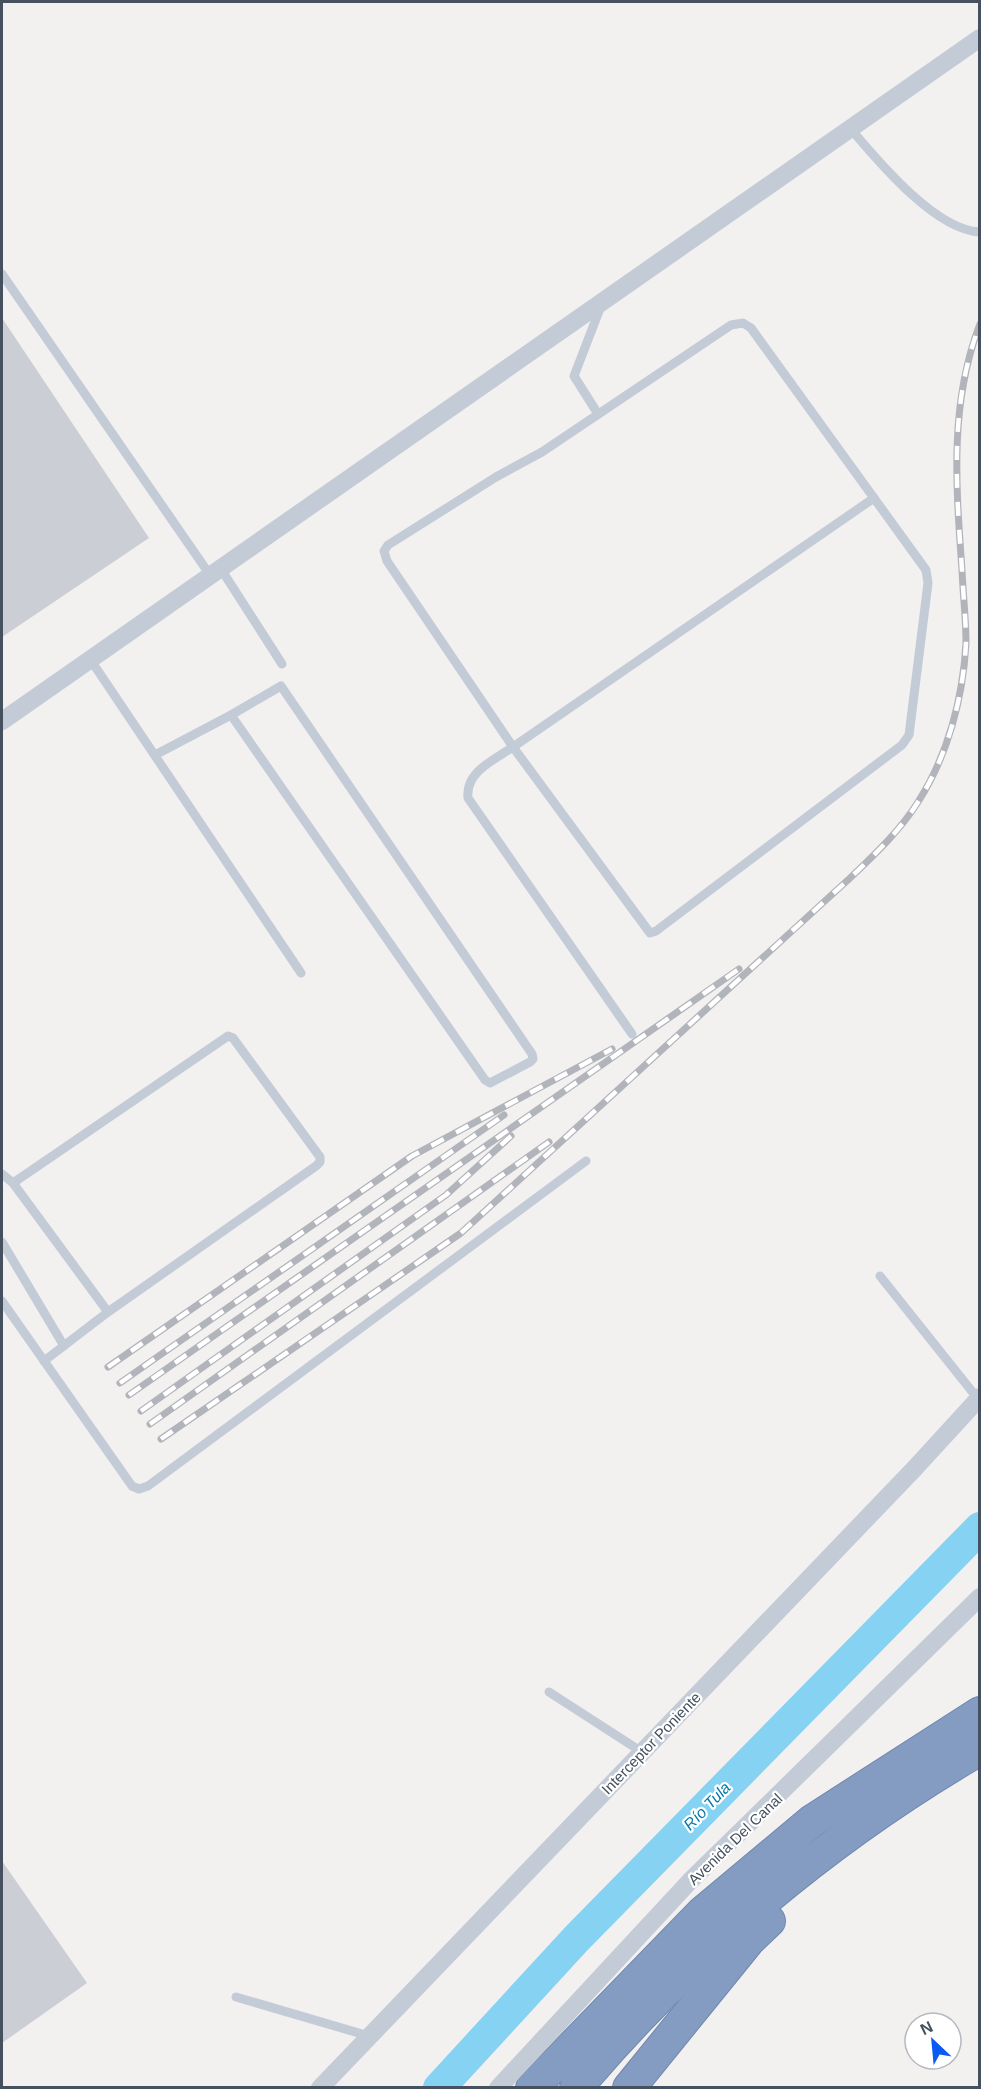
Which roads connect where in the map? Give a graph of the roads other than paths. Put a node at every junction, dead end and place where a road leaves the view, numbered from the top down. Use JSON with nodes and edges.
{"nodes":[{"id":1,"x":980,"y":38,"type":"edge"},
{"id":2,"x":850,"y":128,"type":"junction"},
{"id":3,"x":980,"y":232,"type":"edge"},
{"id":4,"x":2,"y":274,"type":"edge"},
{"id":5,"x":603,"y":301,"type":"junction"},
{"id":6,"x":598,"y":414,"type":"junction"},
{"id":7,"x":874,"y":498,"type":"junction"},
{"id":8,"x":215,"y":572,"type":"junction"},
{"id":9,"x":90,"y":659,"type":"junction"},
{"id":10,"x":282,"y":664,"type":"dead end"},
{"id":11,"x":231,"y":716,"type":"junction"},
{"id":12,"x":2,"y":721,"type":"edge"},
{"id":13,"x":513,"y":747,"type":"junction"},
{"id":14,"x":155,"y":755,"type":"junction"},
{"id":15,"x":301,"y":973,"type":"dead end"},
{"id":16,"x":632,"y":1034,"type":"dead end"},
{"id":17,"x":586,"y":1161,"type":"dead end"},
{"id":18,"x":2,"y":1174,"type":"edge"},
{"id":19,"x":13,"y":1183,"type":"junction"},
{"id":20,"x":2,"y":1242,"type":"edge"},
{"id":21,"x":880,"y":1276,"type":"dead end"},
{"id":22,"x":2,"y":1301,"type":"edge"},
{"id":23,"x":108,"y":1312,"type":"junction"},
{"id":24,"x":64,"y":1346,"type":"junction"},
{"id":25,"x":44,"y":1361,"type":"junction"},
{"id":26,"x":979,"y":1398,"type":"edge"},
{"id":27,"x":980,"y":1597,"type":"edge"},
{"id":28,"x":549,"y":1692,"type":"dead end"},
{"id":29,"x":980,"y":1713,"type":"edge"},
{"id":30,"x":980,"y":1749,"type":"edge"},
{"id":31,"x":642,"y":1752,"type":"junction"},
{"id":32,"x":946,"y":1769,"type":"junction"},
{"id":33,"x":236,"y":1997,"type":"dead end"},
{"id":34,"x":369,"y":2036,"type":"junction"},
{"id":35,"x":320,"y":2088,"type":"edge"},
{"id":36,"x":498,"y":2088,"type":"edge"},
{"id":37,"x":532,"y":2088,"type":"edge"},
{"id":38,"x":576,"y":2088,"type":"edge"},
{"id":39,"x":628,"y":2088,"type":"edge"}],
"edges":[{"from":1,"to":2,"type":"street"},
{"from":2,"to":3,"type":"lane"},
{"from":2,"to":5,"type":"street"},
{"from":4,"to":8,"type":"lane"},
{"from":5,"to":6,"type":"lane"},
{"from":5,"to":8,"type":"street"},
{"from":6,"to":7,"type":"lane"},
{"from":6,"to":13,"type":"lane"},
{"from":7,"to":13,"type":"lane"},
{"from":7,"to":13,"type":"lane"},
{"from":8,"to":9,"type":"street"},
{"from":8,"to":10,"type":"lane"},
{"from":9,"to":12,"type":"street"},
{"from":9,"to":14,"type":"lane"},
{"from":11,"to":11,"type":"lane"},
{"from":11,"to":14,"type":"lane"},
{"from":13,"to":16,"type":"lane"},
{"from":14,"to":15,"type":"lane"},
{"from":17,"to":25,"type":"lane"},
{"from":18,"to":19,"type":"lane"},
{"from":19,"to":23,"type":"lane"},
{"from":19,"to":23,"type":"lane"},
{"from":20,"to":24,"type":"lane"},
{"from":21,"to":26,"type":"lane"},
{"from":22,"to":25,"type":"lane"},
{"from":23,"to":24,"type":"lane"},
{"from":24,"to":25,"type":"lane"},
{"from":26,"to":31,"type":"street","name":"Interceptor Poniente"},
{"from":27,"to":36,"type":"street","name":"Avenida Del Canal"},
{"from":28,"to":31,"type":"lane"},
{"from":29,"to":37,"type":"highway"},
{"from":30,"to":32,"type":"highway"},
{"from":31,"to":34,"type":"street","name":"Interceptor Poniente"},
{"from":32,"to":38,"type":"highway"},
{"from":32,"to":39,"type":"highway"},
{"from":33,"to":34,"type":"lane"},
{"from":34,"to":35,"type":"street","name":"Interceptor Poniente"}]}
